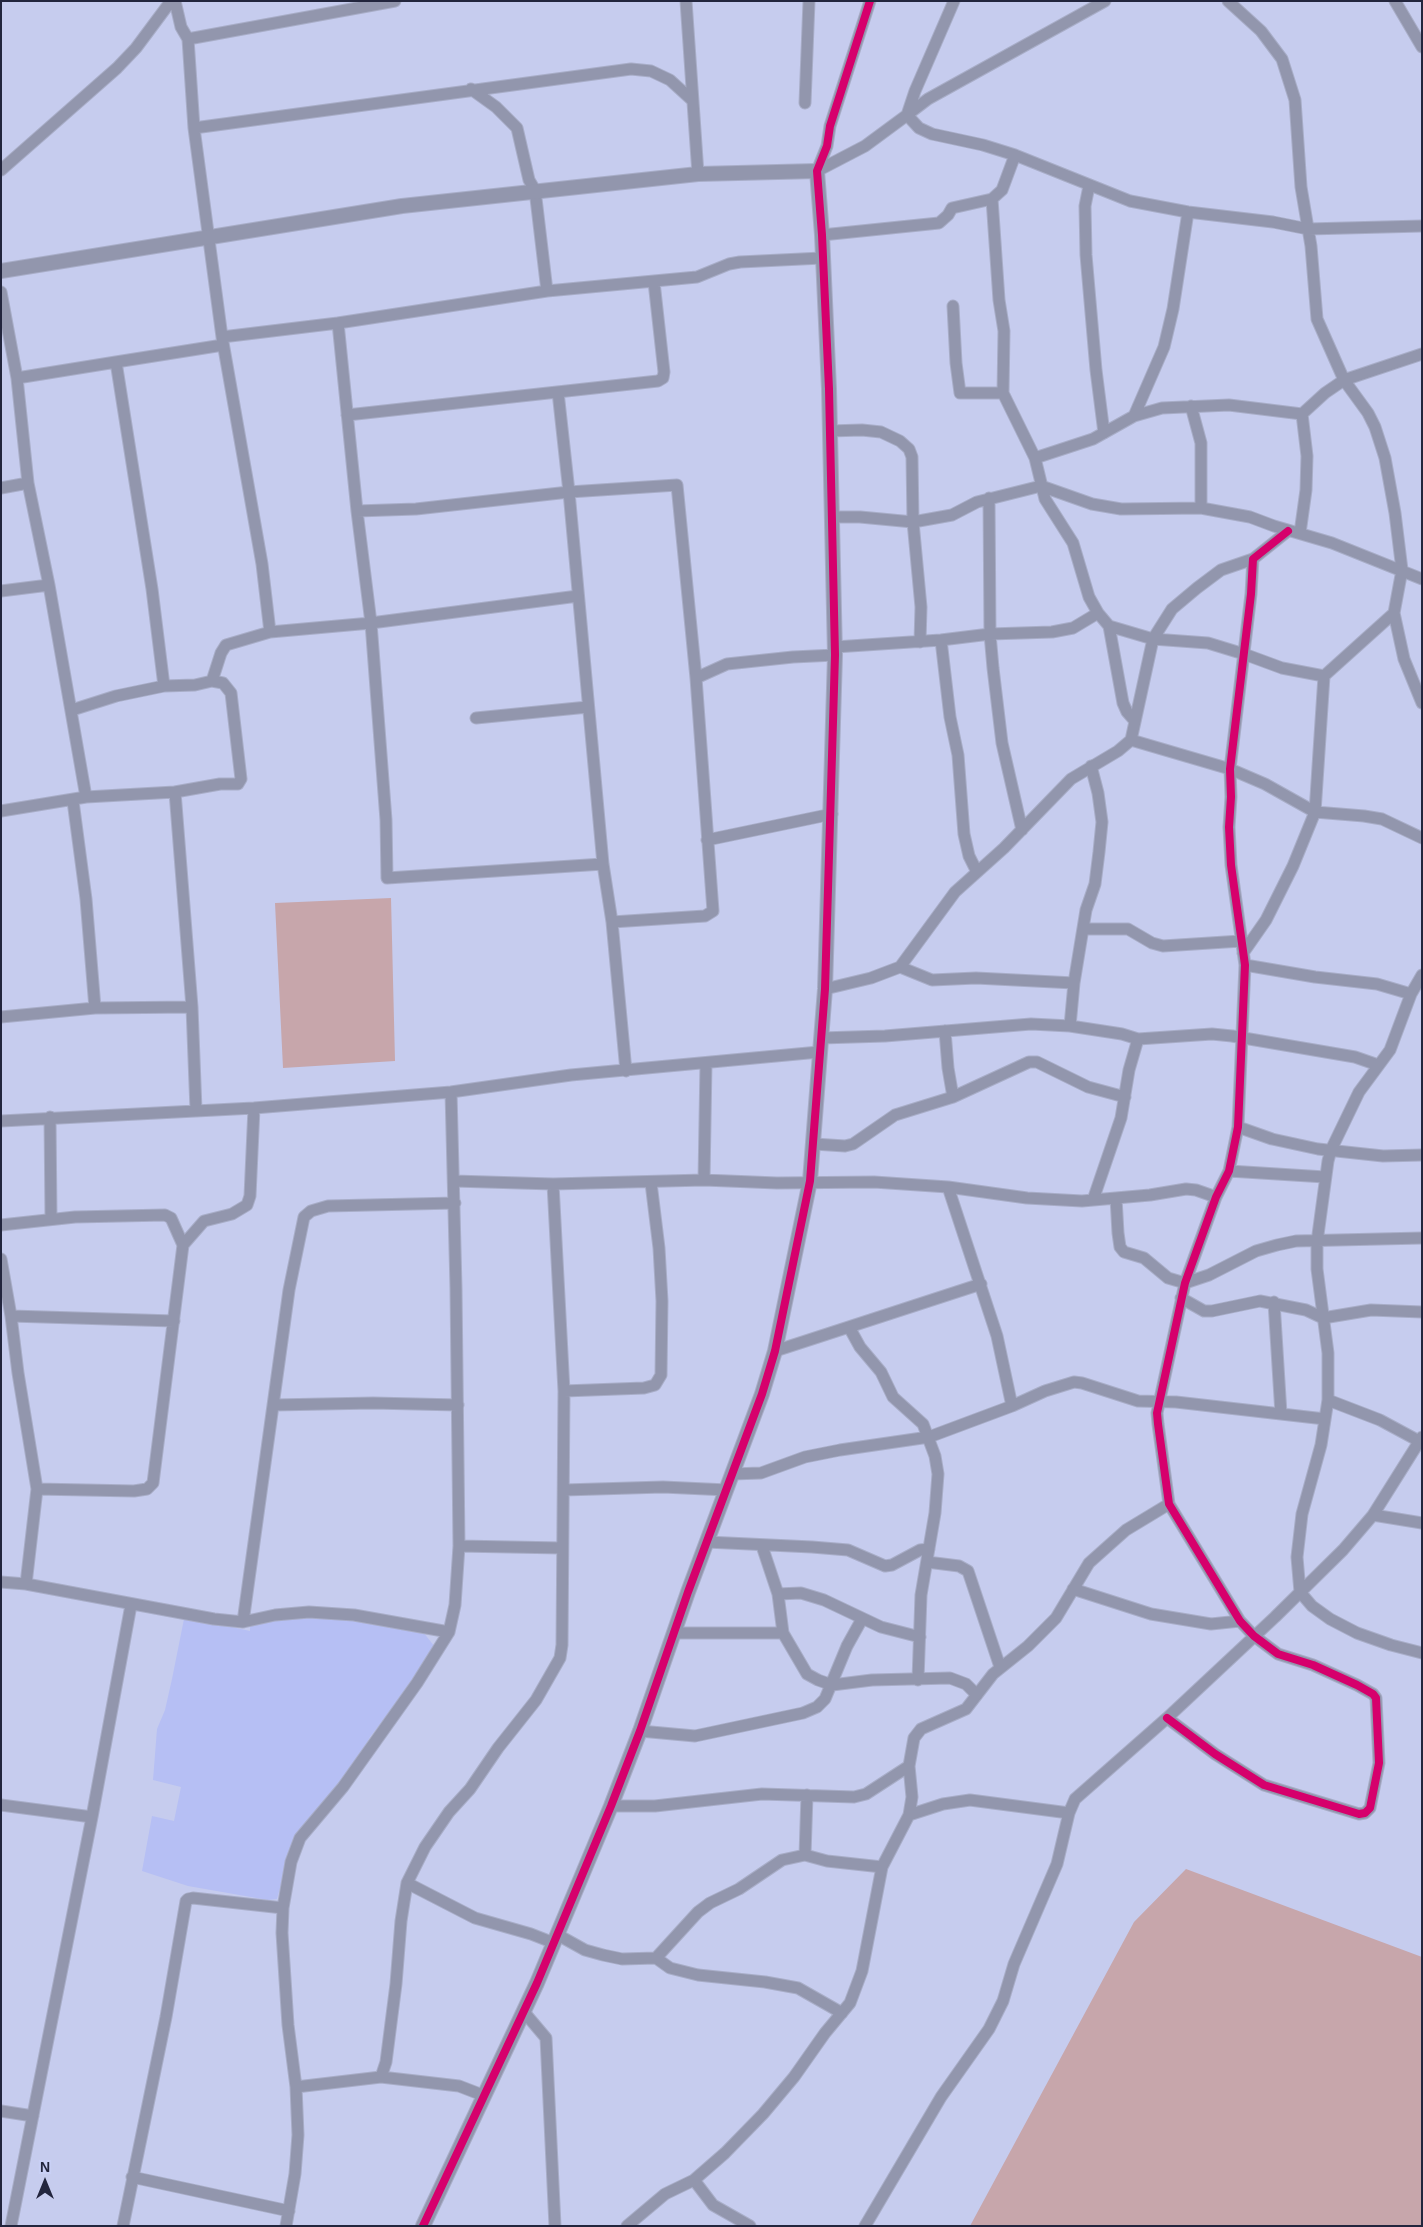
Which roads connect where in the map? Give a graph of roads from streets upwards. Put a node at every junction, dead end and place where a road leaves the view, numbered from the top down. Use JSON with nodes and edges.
{"nodes":[{"id":1,"x":171,"y":1,"type":"edge"},
{"id":2,"x":175,"y":1,"type":"edge"},
{"id":3,"x":395,"y":1,"type":"edge"},
{"id":4,"x":686,"y":1,"type":"edge"},
{"id":5,"x":809,"y":1,"type":"edge"},
{"id":6,"x":870,"y":1,"type":"edge"},
{"id":7,"x":954,"y":1,"type":"edge"},
{"id":8,"x":1105,"y":1,"type":"edge"},
{"id":9,"x":1228,"y":1,"type":"edge"},
{"id":10,"x":1395,"y":1,"type":"edge"},
{"id":11,"x":188,"y":39,"type":"junction"},
{"id":12,"x":1422,"y":46,"type":"edge"},
{"id":13,"x":471,"y":89,"type":"junction"},
{"id":14,"x":692,"y":101,"type":"junction"},
{"id":15,"x":806,"y":103,"type":"dead end"},
{"id":16,"x":907,"y":115,"type":"junction"},
{"id":17,"x":194,"y":128,"type":"junction"},
{"id":18,"x":1015,"y":155,"type":"junction"},
{"id":19,"x":1,"y":170,"type":"edge"},
{"id":20,"x":816,"y":171,"type":"junction"},
{"id":21,"x":698,"y":174,"type":"junction"},
{"id":22,"x":1089,"y":186,"type":"junction"},
{"id":23,"x":535,"y":190,"type":"junction"},
{"id":24,"x":992,"y":199,"type":"junction"},
{"id":25,"x":1188,"y":212,"type":"junction"},
{"id":26,"x":1422,"y":226,"type":"edge"},
{"id":27,"x":1308,"y":229,"type":"junction"},
{"id":28,"x":822,"y":235,"type":"junction"},
{"id":29,"x":210,"y":238,"type":"junction"},
{"id":30,"x":822,"y":258,"type":"junction"},
{"id":31,"x":1,"y":271,"type":"edge"},
{"id":32,"x":654,"y":282,"type":"junction"},
{"id":33,"x":547,"y":291,"type":"junction"},
{"id":34,"x":1,"y":292,"type":"edge"},
{"id":35,"x":953,"y":306,"type":"dead end"},
{"id":36,"x":338,"y":324,"type":"junction"},
{"id":37,"x":222,"y":341,"type":"junction"},
{"id":38,"x":1422,"y":354,"type":"edge"},
{"id":39,"x":116,"y":362,"type":"junction"},
{"id":40,"x":17,"y":378,"type":"junction"},
{"id":41,"x":1344,"y":380,"type":"junction"},
{"id":42,"x":558,"y":392,"type":"junction"},
{"id":43,"x":1003,"y":393,"type":"junction"},
{"id":44,"x":1191,"y":406,"type":"junction"},
{"id":45,"x":1302,"y":414,"type":"junction"},
{"id":46,"x":347,"y":415,"type":"junction"},
{"id":47,"x":1134,"y":416,"type":"junction"},
{"id":48,"x":829,"y":431,"type":"junction"},
{"id":49,"x":1104,"y":433,"type":"junction"},
{"id":50,"x":1034,"y":458,"type":"junction"},
{"id":51,"x":28,"y":483,"type":"junction"},
{"id":52,"x":1041,"y":486,"type":"junction"},
{"id":53,"x":1,"y":488,"type":"edge"},
{"id":54,"x":569,"y":492,"type":"junction"},
{"id":55,"x":989,"y":498,"type":"junction"},
{"id":56,"x":1201,"y":508,"type":"junction"},
{"id":57,"x":357,"y":511,"type":"junction"},
{"id":58,"x":831,"y":517,"type":"junction"},
{"id":59,"x":913,"y":522,"type":"junction"},
{"id":60,"x":1294,"y":532,"type":"junction"},
{"id":61,"x":1253,"y":559,"type":"junction"},
{"id":62,"x":1402,"y":570,"type":"junction"},
{"id":63,"x":1422,"y":580,"type":"edge"},
{"id":64,"x":49,"y":585,"type":"junction"},
{"id":65,"x":1,"y":591,"type":"edge"},
{"id":66,"x":578,"y":596,"type":"junction"},
{"id":67,"x":1098,"y":614,"type":"junction"},
{"id":68,"x":1394,"y":614,"type":"junction"},
{"id":69,"x":371,"y":623,"type":"junction"},
{"id":70,"x":1109,"y":626,"type":"junction"},
{"id":71,"x":270,"y":632,"type":"junction"},
{"id":72,"x":990,"y":634,"type":"junction"},
{"id":73,"x":1153,"y":639,"type":"junction"},
{"id":74,"x":941,"y":640,"type":"junction"},
{"id":75,"x":920,"y":642,"type":"junction"},
{"id":76,"x":835,"y":651,"type":"junction"},
{"id":77,"x":1244,"y":654,"type":"junction"},
{"id":78,"x":1324,"y":676,"type":"junction"},
{"id":79,"x":696,"y":678,"type":"junction"},
{"id":80,"x":212,"y":681,"type":"junction"},
{"id":81,"x":164,"y":686,"type":"junction"},
{"id":82,"x":1422,"y":703,"type":"edge"},
{"id":83,"x":588,"y":707,"type":"junction"},
{"id":84,"x":72,"y":710,"type":"junction"},
{"id":85,"x":476,"y":718,"type":"dead end"},
{"id":86,"x":1134,"y":720,"type":"junction"},
{"id":87,"x":1131,"y":740,"type":"junction"},
{"id":88,"x":1091,"y":766,"type":"junction"},
{"id":89,"x":1230,"y":769,"type":"junction"},
{"id":90,"x":175,"y":792,"type":"junction"},
{"id":91,"x":86,"y":797,"type":"junction"},
{"id":92,"x":73,"y":801,"type":"junction"},
{"id":93,"x":1,"y":811,"type":"edge"},
{"id":94,"x":1315,"y":812,"type":"junction"},
{"id":95,"x":832,"y":814,"type":"junction"},
{"id":96,"x":1022,"y":830,"type":"junction"},
{"id":97,"x":1422,"y":838,"type":"edge"},
{"id":98,"x":707,"y":840,"type":"junction"},
{"id":99,"x":603,"y":864,"type":"junction"},
{"id":100,"x":977,"y":872,"type":"junction"},
{"id":101,"x":612,"y":922,"type":"junction"},
{"id":102,"x":1083,"y":929,"type":"junction"},
{"id":103,"x":1241,"y":941,"type":"junction"},
{"id":104,"x":1243,"y":953,"type":"junction"},
{"id":105,"x":1245,"y":965,"type":"junction"},
{"id":106,"x":900,"y":967,"type":"junction"},
{"id":107,"x":1422,"y":975,"type":"edge"},
{"id":108,"x":1074,"y":983,"type":"junction"},
{"id":109,"x":825,"y":989,"type":"junction"},
{"id":110,"x":1411,"y":994,"type":"junction"},
{"id":111,"x":192,"y":1007,"type":"junction"},
{"id":112,"x":95,"y":1008,"type":"junction"},
{"id":113,"x":1,"y":1017,"type":"edge"},
{"id":114,"x":1070,"y":1026,"type":"junction"},
{"id":115,"x":945,"y":1031,"type":"junction"},
{"id":116,"x":821,"y":1038,"type":"junction"},
{"id":117,"x":1242,"y":1038,"type":"junction"},
{"id":118,"x":1138,"y":1039,"type":"junction"},
{"id":119,"x":819,"y":1052,"type":"junction"},
{"id":120,"x":706,"y":1063,"type":"junction"},
{"id":121,"x":1378,"y":1065,"type":"junction"},
{"id":122,"x":626,"y":1071,"type":"junction"},
{"id":123,"x":451,"y":1092,"type":"junction"},
{"id":124,"x":953,"y":1097,"type":"junction"},
{"id":125,"x":1124,"y":1097,"type":"junction"},
{"id":126,"x":254,"y":1108,"type":"junction"},
{"id":127,"x":196,"y":1110,"type":"junction"},
{"id":128,"x":50,"y":1117,"type":"junction"},
{"id":129,"x":1,"y":1121,"type":"edge"},
{"id":130,"x":1238,"y":1127,"type":"junction"},
{"id":131,"x":814,"y":1144,"type":"junction"},
{"id":132,"x":1331,"y":1150,"type":"junction"},
{"id":133,"x":1422,"y":1155,"type":"edge"},
{"id":134,"x":1229,"y":1171,"type":"junction"},
{"id":135,"x":1325,"y":1177,"type":"junction"},
{"id":136,"x":704,"y":1180,"type":"junction"},
{"id":137,"x":454,"y":1181,"type":"junction"},
{"id":138,"x":810,"y":1181,"type":"junction"},
{"id":139,"x":651,"y":1182,"type":"junction"},
{"id":140,"x":553,"y":1184,"type":"junction"},
{"id":141,"x":948,"y":1187,"type":"junction"},
{"id":142,"x":1216,"y":1197,"type":"junction"},
{"id":143,"x":1116,"y":1198,"type":"junction"},
{"id":144,"x":1093,"y":1200,"type":"junction"},
{"id":145,"x":455,"y":1203,"type":"junction"},
{"id":146,"x":50,"y":1218,"type":"junction"},
{"id":147,"x":1,"y":1225,"type":"edge"},
{"id":148,"x":1422,"y":1238,"type":"edge"},
{"id":149,"x":1317,"y":1242,"type":"junction"},
{"id":150,"x":183,"y":1245,"type":"junction"},
{"id":151,"x":1,"y":1259,"type":"edge"},
{"id":152,"x":1185,"y":1283,"type":"junction"},
{"id":153,"x":981,"y":1284,"type":"junction"},
{"id":154,"x":1181,"y":1298,"type":"junction"},
{"id":155,"x":1274,"y":1302,"type":"junction"},
{"id":156,"x":1422,"y":1312,"type":"edge"},
{"id":157,"x":11,"y":1316,"type":"junction"},
{"id":158,"x":1323,"y":1318,"type":"junction"},
{"id":159,"x":174,"y":1322,"type":"junction"},
{"id":160,"x":849,"y":1327,"type":"junction"},
{"id":161,"x":775,"y":1351,"type":"junction"},
{"id":162,"x":564,"y":1391,"type":"junction"},
{"id":163,"x":1328,"y":1400,"type":"junction"},
{"id":164,"x":1160,"y":1402,"type":"junction"},
{"id":165,"x":274,"y":1405,"type":"junction"},
{"id":166,"x":458,"y":1405,"type":"junction"},
{"id":167,"x":1012,"y":1406,"type":"junction"},
{"id":168,"x":1281,"y":1414,"type":"junction"},
{"id":169,"x":1325,"y":1419,"type":"junction"},
{"id":170,"x":929,"y":1437,"type":"junction"},
{"id":171,"x":1420,"y":1439,"type":"edge"},
{"id":172,"x":732,"y":1474,"type":"junction"},
{"id":173,"x":37,"y":1489,"type":"junction"},
{"id":174,"x":564,"y":1490,"type":"junction"},
{"id":175,"x":726,"y":1490,"type":"junction"},
{"id":176,"x":1169,"y":1504,"type":"junction"},
{"id":177,"x":1373,"y":1515,"type":"junction"},
{"id":178,"x":1422,"y":1523,"type":"edge"},
{"id":179,"x":707,"y":1542,"type":"junction"},
{"id":180,"x":460,"y":1546,"type":"junction"},
{"id":181,"x":762,"y":1546,"type":"junction"},
{"id":182,"x":562,"y":1548,"type":"junction"},
{"id":183,"x":929,"y":1549,"type":"junction"},
{"id":184,"x":927,"y":1562,"type":"junction"},
{"id":185,"x":1,"y":1582,"type":"edge"},
{"id":186,"x":26,"y":1584,"type":"junction"},
{"id":187,"x":1073,"y":1589,"type":"junction"},
{"id":188,"x":1300,"y":1592,"type":"junction"},
{"id":189,"x":778,"y":1594,"type":"junction"},
{"id":190,"x":131,"y":1605,"type":"junction"},
{"id":191,"x":862,"y":1619,"type":"junction"},
{"id":192,"x":1240,"y":1621,"type":"junction"},
{"id":193,"x":243,"y":1622,"type":"junction"},
{"id":194,"x":449,"y":1632,"type":"junction"},
{"id":195,"x":673,"y":1632,"type":"junction"},
{"id":196,"x":783,"y":1632,"type":"junction"},
{"id":197,"x":1254,"y":1636,"type":"junction"},
{"id":198,"x":920,"y":1637,"type":"junction"},
{"id":199,"x":1422,"y":1653,"type":"edge"},
{"id":200,"x":1000,"y":1667,"type":"junction"},
{"id":201,"x":918,"y":1680,"type":"junction"},
{"id":202,"x":832,"y":1685,"type":"junction"},
{"id":203,"x":977,"y":1696,"type":"junction"},
{"id":204,"x":1167,"y":1718,"type":"junction"},
{"id":205,"x":640,"y":1731,"type":"junction"},
{"id":206,"x":909,"y":1766,"type":"junction"},
{"id":207,"x":807,"y":1795,"type":"junction"},
{"id":208,"x":1,"y":1806,"type":"edge"},
{"id":209,"x":611,"y":1806,"type":"junction"},
{"id":210,"x":1069,"y":1812,"type":"junction"},
{"id":211,"x":909,"y":1815,"type":"junction"},
{"id":212,"x":92,"y":1817,"type":"junction"},
{"id":213,"x":805,"y":1856,"type":"junction"},
{"id":214,"x":882,"y":1867,"type":"junction"},
{"id":215,"x":407,"y":1884,"type":"junction"},
{"id":216,"x":283,"y":1908,"type":"junction"},
{"id":217,"x":556,"y":1939,"type":"junction"},
{"id":218,"x":656,"y":1958,"type":"junction"},
{"id":219,"x":524,"y":2012,"type":"junction"},
{"id":220,"x":842,"y":2013,"type":"junction"},
{"id":221,"x":381,"y":2076,"type":"junction"},
{"id":222,"x":296,"y":2087,"type":"junction"},
{"id":223,"x":485,"y":2096,"type":"junction"},
{"id":224,"x":1,"y":2111,"type":"edge"},
{"id":225,"x":32,"y":2116,"type":"junction"},
{"id":226,"x":132,"y":2177,"type":"junction"},
{"id":227,"x":694,"y":2180,"type":"junction"},
{"id":228,"x":289,"y":2211,"type":"junction"},
{"id":229,"x":11,"y":2226,"type":"edge"},
{"id":230,"x":122,"y":2226,"type":"edge"},
{"id":231,"x":286,"y":2226,"type":"edge"},
{"id":232,"x":423,"y":2226,"type":"edge"},
{"id":233,"x":555,"y":2226,"type":"edge"},
{"id":234,"x":627,"y":2226,"type":"edge"},
{"id":235,"x":750,"y":2226,"type":"edge"},
{"id":236,"x":865,"y":2226,"type":"edge"}],
"edges":[{"from":1,"to":19,"type":"street"},
{"from":2,"to":11,"type":"street"},
{"from":3,"to":11,"type":"street"},
{"from":4,"to":14,"type":"street"},
{"from":5,"to":15,"type":"street"},
{"from":6,"to":20,"type":"street"},
{"from":7,"to":16,"type":"street"},
{"from":8,"to":16,"type":"street"},
{"from":9,"to":27,"type":"street"},
{"from":10,"to":12,"type":"street"},
{"from":11,"to":17,"type":"street"},
{"from":13,"to":14,"type":"street"},
{"from":13,"to":17,"type":"street"},
{"from":13,"to":23,"type":"street"},
{"from":14,"to":21,"type":"street"},
{"from":16,"to":18,"type":"street"},
{"from":16,"to":20,"type":"street"},
{"from":17,"to":29,"type":"street"},
{"from":18,"to":22,"type":"street"},
{"from":18,"to":24,"type":"street"},
{"from":20,"to":21,"type":"street"},
{"from":20,"to":28,"type":"street"},
{"from":21,"to":23,"type":"street"},
{"from":22,"to":25,"type":"street"},
{"from":22,"to":49,"type":"street"},
{"from":23,"to":29,"type":"street"},
{"from":23,"to":33,"type":"street"},
{"from":24,"to":28,"type":"street"},
{"from":24,"to":43,"type":"street"},
{"from":25,"to":27,"type":"street"},
{"from":25,"to":47,"type":"street"},
{"from":26,"to":27,"type":"street"},
{"from":27,"to":41,"type":"street"},
{"from":28,"to":30,"type":"street"},
{"from":29,"to":31,"type":"street"},
{"from":29,"to":37,"type":"street"},
{"from":30,"to":32,"type":"street"},
{"from":30,"to":48,"type":"street"},
{"from":32,"to":33,"type":"street"},
{"from":32,"to":42,"type":"street"},
{"from":33,"to":36,"type":"street"},
{"from":34,"to":40,"type":"street"},
{"from":35,"to":43,"type":"street"},
{"from":36,"to":37,"type":"street"},
{"from":36,"to":46,"type":"street"},
{"from":37,"to":39,"type":"street"},
{"from":37,"to":71,"type":"street"},
{"from":38,"to":41,"type":"street"},
{"from":39,"to":40,"type":"street"},
{"from":39,"to":81,"type":"street"},
{"from":40,"to":51,"type":"street"},
{"from":41,"to":45,"type":"street"},
{"from":41,"to":62,"type":"street"},
{"from":42,"to":46,"type":"street"},
{"from":42,"to":54,"type":"street"},
{"from":43,"to":50,"type":"street"},
{"from":44,"to":45,"type":"street"},
{"from":44,"to":47,"type":"street"},
{"from":44,"to":56,"type":"street"},
{"from":45,"to":60,"type":"street"},
{"from":46,"to":57,"type":"street"},
{"from":47,"to":49,"type":"street"},
{"from":48,"to":58,"type":"street"},
{"from":48,"to":59,"type":"street"},
{"from":49,"to":50,"type":"street"},
{"from":50,"to":52,"type":"street"},
{"from":51,"to":53,"type":"street"},
{"from":51,"to":64,"type":"street"},
{"from":52,"to":55,"type":"street"},
{"from":52,"to":56,"type":"street"},
{"from":52,"to":67,"type":"street"},
{"from":54,"to":57,"type":"street"},
{"from":54,"to":66,"type":"street"},
{"from":54,"to":79,"type":"street"},
{"from":55,"to":59,"type":"street"},
{"from":55,"to":72,"type":"street"},
{"from":56,"to":60,"type":"street"},
{"from":57,"to":69,"type":"street"},
{"from":58,"to":59,"type":"street"},
{"from":58,"to":76,"type":"street"},
{"from":59,"to":75,"type":"street"},
{"from":60,"to":61,"type":"street"},
{"from":60,"to":62,"type":"street"},
{"from":61,"to":73,"type":"street"},
{"from":61,"to":77,"type":"street"},
{"from":62,"to":63,"type":"street"},
{"from":62,"to":68,"type":"street"},
{"from":64,"to":65,"type":"street"},
{"from":64,"to":84,"type":"street"},
{"from":66,"to":69,"type":"street"},
{"from":66,"to":83,"type":"street"},
{"from":67,"to":70,"type":"street"},
{"from":67,"to":72,"type":"street"},
{"from":68,"to":78,"type":"street"},
{"from":68,"to":82,"type":"street"},
{"from":69,"to":71,"type":"street"},
{"from":69,"to":99,"type":"street"},
{"from":70,"to":73,"type":"street"},
{"from":70,"to":86,"type":"street"},
{"from":71,"to":80,"type":"street"},
{"from":72,"to":74,"type":"street"},
{"from":72,"to":96,"type":"street"},
{"from":73,"to":77,"type":"street"},
{"from":73,"to":86,"type":"street"},
{"from":74,"to":75,"type":"street"},
{"from":74,"to":100,"type":"street"},
{"from":75,"to":76,"type":"street"},
{"from":76,"to":79,"type":"street"},
{"from":76,"to":95,"type":"street"},
{"from":77,"to":78,"type":"street"},
{"from":77,"to":89,"type":"street"},
{"from":78,"to":94,"type":"street"},
{"from":79,"to":98,"type":"street"},
{"from":80,"to":81,"type":"street"},
{"from":80,"to":90,"type":"street"},
{"from":81,"to":84,"type":"street"},
{"from":83,"to":85,"type":"street"},
{"from":83,"to":99,"type":"street"},
{"from":84,"to":91,"type":"street"},
{"from":86,"to":87,"type":"street"},
{"from":87,"to":88,"type":"street"},
{"from":87,"to":89,"type":"street"},
{"from":88,"to":96,"type":"street"},
{"from":88,"to":102,"type":"street"},
{"from":89,"to":94,"type":"street"},
{"from":89,"to":103,"type":"street"},
{"from":90,"to":91,"type":"street"},
{"from":90,"to":111,"type":"street"},
{"from":91,"to":92,"type":"street"},
{"from":92,"to":93,"type":"street"},
{"from":92,"to":112,"type":"street"},
{"from":94,"to":97,"type":"street"},
{"from":94,"to":104,"type":"street"},
{"from":95,"to":98,"type":"street"},
{"from":95,"to":109,"type":"street"},
{"from":96,"to":100,"type":"street"},
{"from":98,"to":101,"type":"street"},
{"from":99,"to":101,"type":"street"},
{"from":100,"to":106,"type":"street"},
{"from":101,"to":122,"type":"street"},
{"from":102,"to":103,"type":"street"},
{"from":102,"to":108,"type":"street"},
{"from":103,"to":104,"type":"street"},
{"from":104,"to":105,"type":"street"},
{"from":105,"to":110,"type":"street"},
{"from":105,"to":117,"type":"street"},
{"from":106,"to":108,"type":"street"},
{"from":106,"to":109,"type":"street"},
{"from":107,"to":110,"type":"street"},
{"from":108,"to":114,"type":"street"},
{"from":109,"to":116,"type":"street"},
{"from":110,"to":121,"type":"street"},
{"from":111,"to":112,"type":"street"},
{"from":111,"to":127,"type":"street"},
{"from":112,"to":113,"type":"street"},
{"from":114,"to":115,"type":"street"},
{"from":114,"to":118,"type":"street"},
{"from":115,"to":116,"type":"street"},
{"from":115,"to":124,"type":"street"},
{"from":116,"to":119,"type":"street"},
{"from":117,"to":118,"type":"street"},
{"from":117,"to":121,"type":"street"},
{"from":117,"to":130,"type":"street"},
{"from":118,"to":125,"type":"street"},
{"from":119,"to":120,"type":"street"},
{"from":119,"to":131,"type":"street"},
{"from":120,"to":122,"type":"street"},
{"from":120,"to":136,"type":"street"},
{"from":121,"to":132,"type":"street"},
{"from":122,"to":123,"type":"street"},
{"from":123,"to":126,"type":"street"},
{"from":123,"to":137,"type":"street"},
{"from":124,"to":125,"type":"street"},
{"from":124,"to":131,"type":"street"},
{"from":125,"to":144,"type":"street"},
{"from":126,"to":127,"type":"street"},
{"from":126,"to":150,"type":"street"},
{"from":127,"to":128,"type":"street"},
{"from":128,"to":129,"type":"street"},
{"from":128,"to":146,"type":"street"},
{"from":130,"to":132,"type":"street"},
{"from":130,"to":134,"type":"street"},
{"from":131,"to":138,"type":"street"},
{"from":132,"to":133,"type":"street"},
{"from":132,"to":135,"type":"street"},
{"from":134,"to":135,"type":"street"},
{"from":134,"to":142,"type":"street"},
{"from":135,"to":149,"type":"street"},
{"from":136,"to":138,"type":"street"},
{"from":136,"to":139,"type":"street"},
{"from":137,"to":140,"type":"street"},
{"from":137,"to":145,"type":"street"},
{"from":138,"to":141,"type":"street"},
{"from":138,"to":161,"type":"street"},
{"from":139,"to":140,"type":"street"},
{"from":139,"to":162,"type":"street"},
{"from":140,"to":162,"type":"street"},
{"from":141,"to":144,"type":"street"},
{"from":141,"to":153,"type":"street"},
{"from":142,"to":143,"type":"street"},
{"from":142,"to":152,"type":"street"},
{"from":143,"to":144,"type":"street"},
{"from":143,"to":152,"type":"street"},
{"from":145,"to":165,"type":"street"},
{"from":145,"to":166,"type":"street"},
{"from":146,"to":147,"type":"street"},
{"from":146,"to":150,"type":"street"},
{"from":148,"to":149,"type":"street"},
{"from":149,"to":152,"type":"street"},
{"from":149,"to":158,"type":"street"},
{"from":150,"to":159,"type":"street"},
{"from":151,"to":157,"type":"street"},
{"from":152,"to":154,"type":"street"},
{"from":153,"to":160,"type":"street"},
{"from":153,"to":167,"type":"street"},
{"from":154,"to":155,"type":"street"},
{"from":154,"to":164,"type":"street"},
{"from":155,"to":158,"type":"street"},
{"from":155,"to":168,"type":"street"},
{"from":156,"to":158,"type":"street"},
{"from":157,"to":159,"type":"street"},
{"from":157,"to":173,"type":"street"},
{"from":158,"to":163,"type":"street"},
{"from":159,"to":173,"type":"street"},
{"from":160,"to":161,"type":"street"},
{"from":160,"to":170,"type":"street"},
{"from":161,"to":172,"type":"street"},
{"from":162,"to":174,"type":"street"},
{"from":163,"to":169,"type":"street"},
{"from":163,"to":171,"type":"street"},
{"from":164,"to":167,"type":"street"},
{"from":164,"to":168,"type":"street"},
{"from":164,"to":176,"type":"street"},
{"from":165,"to":166,"type":"street"},
{"from":165,"to":193,"type":"street"},
{"from":166,"to":180,"type":"street"},
{"from":167,"to":170,"type":"street"},
{"from":168,"to":169,"type":"street"},
{"from":169,"to":188,"type":"street"},
{"from":170,"to":172,"type":"street"},
{"from":170,"to":183,"type":"street"},
{"from":171,"to":177,"type":"street"},
{"from":172,"to":175,"type":"street"},
{"from":173,"to":186,"type":"street"},
{"from":174,"to":175,"type":"street"},
{"from":174,"to":182,"type":"street"},
{"from":175,"to":179,"type":"street"},
{"from":176,"to":187,"type":"street"},
{"from":176,"to":192,"type":"street"},
{"from":177,"to":178,"type":"street"},
{"from":177,"to":188,"type":"street"},
{"from":179,"to":181,"type":"street"},
{"from":179,"to":195,"type":"street"},
{"from":180,"to":182,"type":"street"},
{"from":180,"to":194,"type":"street"},
{"from":181,"to":183,"type":"street"},
{"from":181,"to":189,"type":"street"},
{"from":182,"to":215,"type":"street"},
{"from":183,"to":184,"type":"street"},
{"from":184,"to":198,"type":"street"},
{"from":184,"to":200,"type":"street"},
{"from":185,"to":186,"type":"street"},
{"from":186,"to":190,"type":"street"},
{"from":187,"to":192,"type":"street"},
{"from":187,"to":200,"type":"street"},
{"from":188,"to":197,"type":"street"},
{"from":188,"to":199,"type":"street"},
{"from":189,"to":191,"type":"street"},
{"from":189,"to":196,"type":"street"},
{"from":190,"to":193,"type":"street"},
{"from":190,"to":212,"type":"street"},
{"from":191,"to":198,"type":"street"},
{"from":191,"to":202,"type":"street"},
{"from":192,"to":197,"type":"street"},
{"from":193,"to":194,"type":"street"},
{"from":194,"to":216,"type":"street"},
{"from":195,"to":196,"type":"street"},
{"from":195,"to":205,"type":"street"},
{"from":196,"to":202,"type":"street"},
{"from":197,"to":204,"type":"street"},
{"from":197,"to":204,"type":"street"},
{"from":198,"to":201,"type":"street"},
{"from":200,"to":203,"type":"street"},
{"from":201,"to":202,"type":"street"},
{"from":201,"to":203,"type":"street"},
{"from":202,"to":205,"type":"street"},
{"from":203,"to":206,"type":"street"},
{"from":204,"to":210,"type":"street"},
{"from":205,"to":209,"type":"street"},
{"from":206,"to":207,"type":"street"},
{"from":206,"to":211,"type":"street"},
{"from":207,"to":209,"type":"street"},
{"from":207,"to":213,"type":"street"},
{"from":208,"to":212,"type":"street"},
{"from":209,"to":217,"type":"street"},
{"from":210,"to":211,"type":"street"},
{"from":210,"to":236,"type":"street"},
{"from":211,"to":214,"type":"street"},
{"from":212,"to":225,"type":"street"},
{"from":213,"to":214,"type":"street"},
{"from":213,"to":218,"type":"street"},
{"from":214,"to":220,"type":"street"},
{"from":215,"to":217,"type":"street"},
{"from":215,"to":221,"type":"street"},
{"from":216,"to":222,"type":"street"},
{"from":216,"to":226,"type":"street"},
{"from":217,"to":218,"type":"street"},
{"from":217,"to":219,"type":"street"},
{"from":218,"to":220,"type":"street"},
{"from":219,"to":223,"type":"street"},
{"from":219,"to":233,"type":"street"},
{"from":220,"to":227,"type":"street"},
{"from":221,"to":222,"type":"street"},
{"from":221,"to":223,"type":"street"},
{"from":222,"to":228,"type":"street"},
{"from":223,"to":232,"type":"street"},
{"from":224,"to":225,"type":"street"},
{"from":225,"to":229,"type":"street"},
{"from":226,"to":228,"type":"street"},
{"from":226,"to":230,"type":"street"},
{"from":227,"to":234,"type":"street"},
{"from":227,"to":235,"type":"street"},
{"from":228,"to":231,"type":"street"}]}
